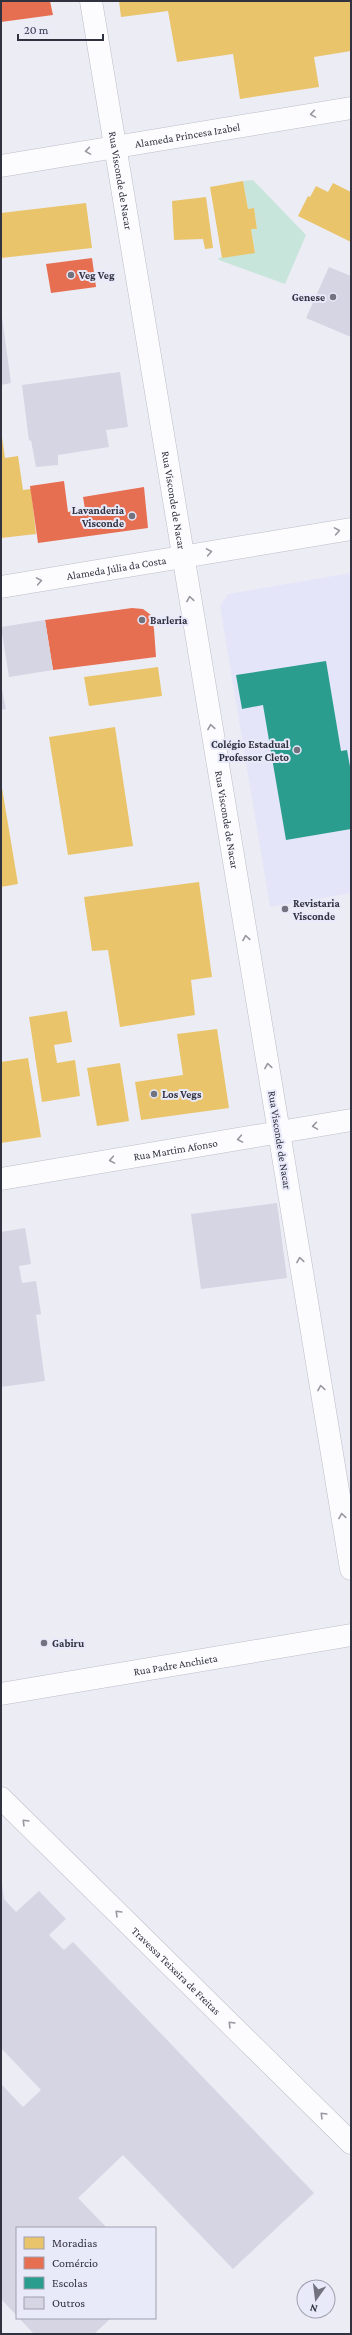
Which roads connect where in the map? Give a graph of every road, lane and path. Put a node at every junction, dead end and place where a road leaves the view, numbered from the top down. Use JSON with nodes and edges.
{"nodes":[{"id":1,"x":91,"y":1,"type":"edge"},
{"id":2,"x":351,"y":108,"type":"edge"},
{"id":3,"x":115,"y":147,"type":"junction"},
{"id":4,"x":1,"y":166,"type":"edge"},
{"id":5,"x":351,"y":529,"type":"edge"},
{"id":6,"x":183,"y":557,"type":"junction"},
{"id":7,"x":1,"y":588,"type":"edge"},
{"id":8,"x":351,"y":1120,"type":"edge"},
{"id":9,"x":279,"y":1132,"type":"junction"},
{"id":10,"x":1,"y":1179,"type":"edge"},
{"id":11,"x":351,"y":1568,"type":"edge"},
{"id":12,"x":351,"y":1635,"type":"edge"},
{"id":13,"x":1,"y":1694,"type":"edge"},
{"id":14,"x":1,"y":1798,"type":"edge"},
{"id":15,"x":351,"y":2143,"type":"edge"}],
"edges":[{"from":1,"to":3,"type":"street","name":"Rua Visconde de Nacar"},
{"from":2,"to":3,"type":"street","name":"Alameda Princesa Izabel","one_way":true},
{"from":3,"to":4,"type":"street","name":"Alameda Princesa Izabel","one_way":true},
{"from":3,"to":6,"type":"street","name":"Rua Visconde de Nacar"},
{"from":6,"to":5,"type":"street","name":"Alameda Júlia da Costa","one_way":true},
{"from":7,"to":6,"type":"street","name":"Alameda Júlia da Costa","one_way":true},
{"from":9,"to":6,"type":"street","name":"Rua Visconde de Nacar","one_way":true},
{"from":8,"to":9,"type":"street","name":"Rua Martim Afonso","one_way":true},
{"from":9,"to":10,"type":"street","name":"Rua Martim Afonso","one_way":true},
{"from":11,"to":9,"type":"street","name":"Rua Visconde de Nacar","one_way":true},
{"from":12,"to":13,"type":"street","name":"Rua Padre Anchieta"},
{"from":15,"to":14,"type":"street","name":"Travessa Teixeira de Freitas","one_way":true}]}
